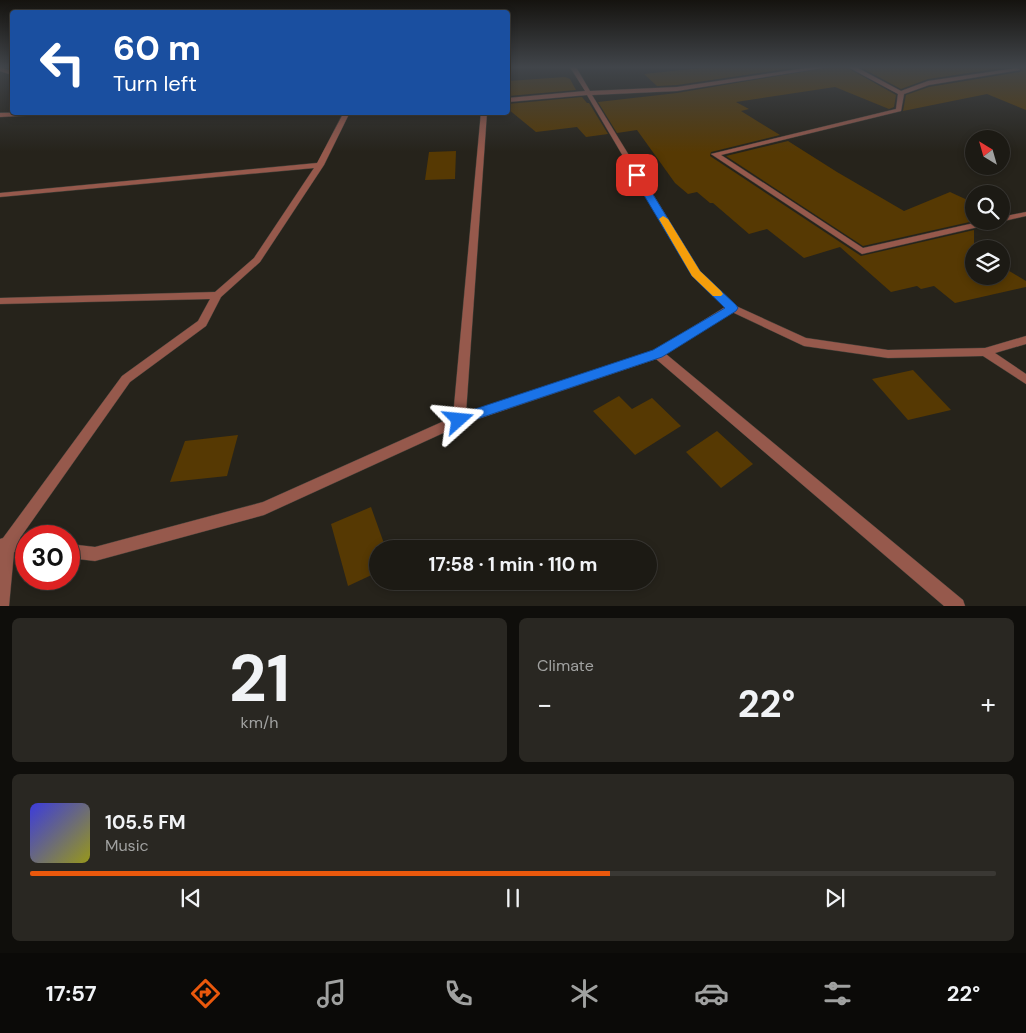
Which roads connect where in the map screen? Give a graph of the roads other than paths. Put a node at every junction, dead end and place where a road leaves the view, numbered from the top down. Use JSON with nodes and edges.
{"nodes":[{"id":1,"x":562,"y":95,"type":"edge"},
{"id":2,"x":589,"y":95,"type":"edge"},
{"id":3,"x":901,"y":95,"type":"edge"},
{"id":4,"x":510,"y":100,"type":"edge"},
{"id":5,"x":345,"y":115,"type":"edge"},
{"id":6,"x":484,"y":115,"type":"edge"},
{"id":7,"x":320,"y":164,"type":"junction"},
{"id":8,"x":0,"y":196,"type":"edge"},
{"id":9,"x":1026,"y":214,"type":"edge"},
{"id":10,"x":1010,"y":218,"type":"edge"},
{"id":11,"x":965,"y":228,"type":"edge"},
{"id":12,"x":217,"y":294,"type":"junction"},
{"id":13,"x":0,"y":301,"type":"edge"},
{"id":14,"x":732,"y":308,"type":"junction"},
{"id":15,"x":1026,"y":340,"type":"edge"},
{"id":16,"x":985,"y":352,"type":"junction"},
{"id":17,"x":658,"y":354,"type":"junction"},
{"id":18,"x":1026,"y":380,"type":"edge"},
{"id":19,"x":459,"y":420,"type":"junction"},
{"id":20,"x":2,"y":546,"type":"edge"},
{"id":21,"x":15,"y":546,"type":"edge"},
{"id":22,"x":80,"y":552,"type":"edge"},
{"id":23,"x":1,"y":606,"type":"edge"},
{"id":24,"x":957,"y":606,"type":"edge"}],
"edges":[{"from":1,"to":4,"type":"street"},
{"from":2,"to":14,"type":"street"},
{"from":3,"to":11,"type":"street"},
{"from":5,"to":7,"type":"street"},
{"from":6,"to":19,"type":"street"},
{"from":7,"to":8,"type":"street"},
{"from":7,"to":12,"type":"street"},
{"from":9,"to":10,"type":"street"},
{"from":12,"to":13,"type":"street"},
{"from":12,"to":20,"type":"street"},
{"from":14,"to":16,"type":"street"},
{"from":14,"to":17,"type":"street"},
{"from":15,"to":16,"type":"street"},
{"from":16,"to":18,"type":"street"},
{"from":17,"to":19,"type":"street"},
{"from":17,"to":24,"type":"street"},
{"from":19,"to":22,"type":"street"},
{"from":20,"to":21,"type":"street"},
{"from":20,"to":23,"type":"street"}]}
